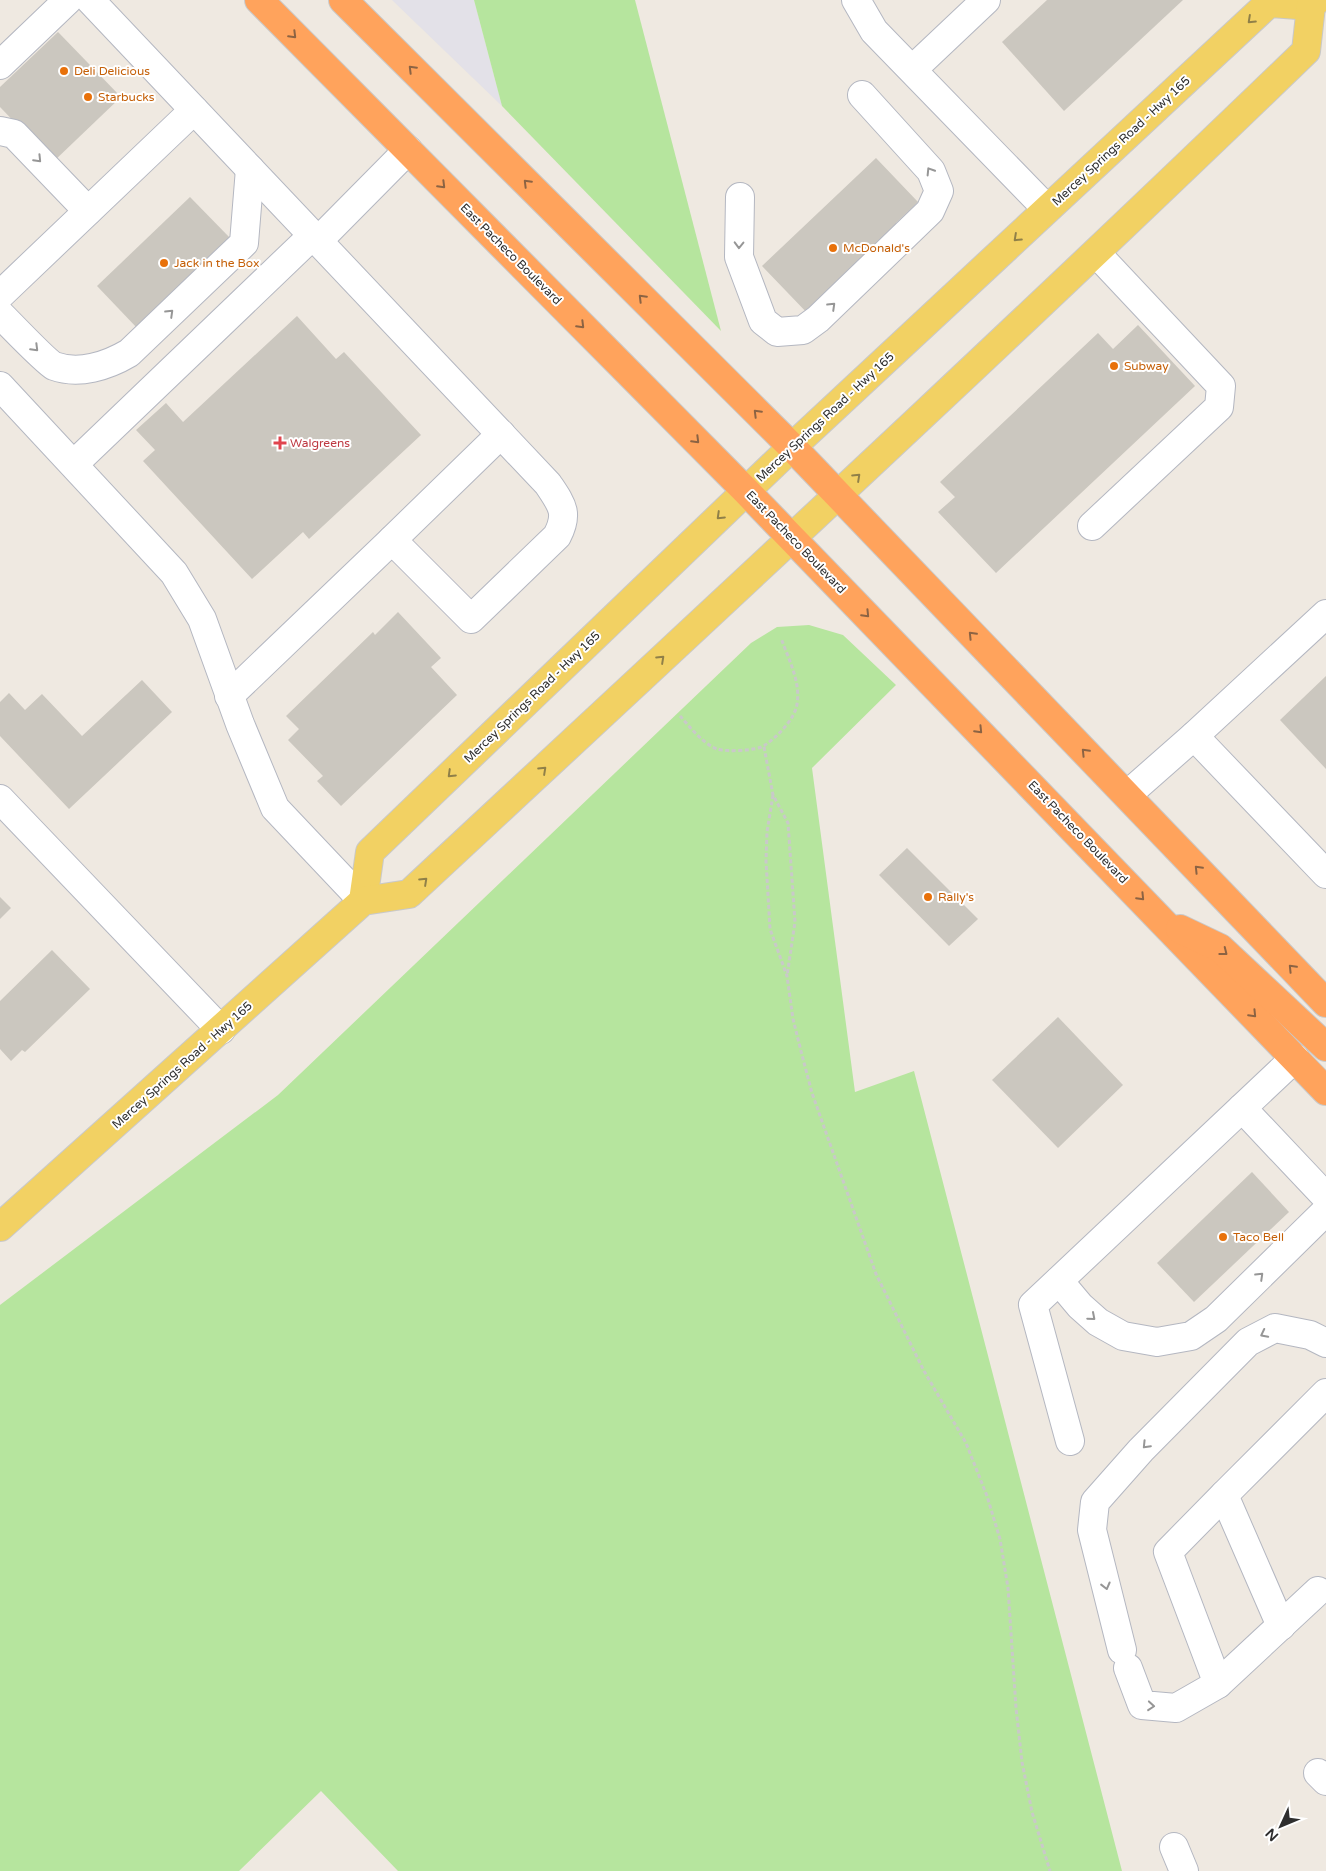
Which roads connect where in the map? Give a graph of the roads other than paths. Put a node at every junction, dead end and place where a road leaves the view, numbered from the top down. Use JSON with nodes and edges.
{"nodes":[{"id":1,"x":68,"y":0,"type":"edge"},
{"id":2,"x":90,"y":0,"type":"edge"},
{"id":3,"x":259,"y":0,"type":"edge"},
{"id":4,"x":343,"y":0,"type":"edge"},
{"id":5,"x":856,"y":0,"type":"edge"},
{"id":6,"x":986,"y":0,"type":"edge"},
{"id":7,"x":1311,"y":2,"type":"edge"},
{"id":8,"x":0,"y":65,"type":"edge"},
{"id":9,"x":913,"y":69,"type":"junction"},
{"id":10,"x":862,"y":96,"type":"dead end"},
{"id":11,"x":194,"y":110,"type":"junction"},
{"id":12,"x":0,"y":130,"type":"edge"},
{"id":13,"x":408,"y":150,"type":"junction"},
{"id":14,"x":250,"y":169,"type":"junction"},
{"id":15,"x":740,"y":197,"type":"dead end"},
{"id":16,"x":1047,"y":210,"type":"junction"},
{"id":17,"x":88,"y":211,"type":"junction"},
{"id":18,"x":315,"y":238,"type":"junction"},
{"id":19,"x":1096,"y":253,"type":"junction"},
{"id":20,"x":0,"y":295,"type":"edge"},
{"id":21,"x":0,"y":314,"type":"edge"},
{"id":22,"x":0,"y":386,"type":"edge"},
{"id":23,"x":501,"y":434,"type":"junction"},
{"id":24,"x":792,"y":447,"type":"junction"},
{"id":25,"x":74,"y":464,"type":"junction"},
{"id":26,"x":746,"y":491,"type":"junction"},
{"id":27,"x":838,"y":495,"type":"junction"},
{"id":28,"x":1092,"y":526,"type":"dead end"},
{"id":29,"x":792,"y":538,"type":"junction"},
{"id":30,"x":392,"y":540,"type":"junction"},
{"id":31,"x":1326,"y":614,"type":"edge"},
{"id":32,"x":229,"y":696,"type":"junction"},
{"id":33,"x":1194,"y":736,"type":"junction"},
{"id":34,"x":1127,"y":795,"type":"junction"},
{"id":35,"x":0,"y":799,"type":"edge"},
{"id":36,"x":1326,"y":874,"type":"edge"},
{"id":37,"x":363,"y":901,"type":"junction"},
{"id":38,"x":1165,"y":922,"type":"junction"},
{"id":39,"x":1326,"y":1003,"type":"edge"},
{"id":40,"x":221,"y":1030,"type":"junction"},
{"id":41,"x":1326,"y":1047,"type":"edge"},
{"id":42,"x":1295,"y":1058,"type":"junction"},
{"id":43,"x":1326,"y":1091,"type":"edge"},
{"id":44,"x":1242,"y":1108,"type":"junction"},
{"id":45,"x":1326,"y":1197,"type":"edge"},
{"id":46,"x":1326,"y":1211,"type":"edge"},
{"id":47,"x":0,"y":1227,"type":"edge"},
{"id":48,"x":1059,"y":1281,"type":"junction"},
{"id":49,"x":1326,"y":1343,"type":"edge"},
{"id":50,"x":1326,"y":1393,"type":"edge"},
{"id":51,"x":1070,"y":1441,"type":"dead end"},
{"id":52,"x":1224,"y":1495,"type":"junction"},
{"id":53,"x":1318,"y":1591,"type":"dead end"},
{"id":54,"x":1281,"y":1626,"type":"junction"},
{"id":55,"x":1218,"y":1684,"type":"junction"}],
"edges":[{"from":1,"to":8,"type":"lane"},
{"from":2,"to":11,"type":"lane"},
{"from":3,"to":13,"type":"highway","name":"East Pacheco Boulevard","one_way":true},
{"from":24,"to":4,"type":"highway","one_way":true},
{"from":5,"to":9,"type":"lane"},
{"from":6,"to":9,"type":"lane"},
{"from":7,"to":16,"type":"main road","name":"Mercey Springs Road - Hwy 165","one_way":true},
{"from":7,"to":19,"type":"main road","name":"Mercey Springs Road - Hwy 165"},
{"from":9,"to":16,"type":"lane"},
{"from":15,"to":10,"type":"lane","one_way":true},
{"from":11,"to":14,"type":"lane"},
{"from":11,"to":17,"type":"lane"},
{"from":12,"to":17,"type":"lane","one_way":true},
{"from":13,"to":18,"type":"lane"},
{"from":13,"to":26,"type":"highway","name":"East Pacheco Boulevard","one_way":true},
{"from":14,"to":18,"type":"lane"},
{"from":21,"to":14,"type":"lane","one_way":true},
{"from":16,"to":24,"type":"main road","name":"Mercey Springs Road - Hwy 165","one_way":true},
{"from":17,"to":20,"type":"lane"},
{"from":18,"to":23,"type":"lane"},
{"from":18,"to":25,"type":"lane"},
{"from":27,"to":19,"type":"main road","name":"Mercey Springs Road - Hwy 165","one_way":true},
{"from":19,"to":28,"type":"lane"},
{"from":22,"to":25,"type":"lane"},
{"from":23,"to":30,"type":"lane"},
{"from":23,"to":30,"type":"lane"},
{"from":24,"to":26,"type":"main road","name":"Mercey Springs Road - Hwy 165"},
{"from":24,"to":27,"type":"highway"},
{"from":25,"to":32,"type":"lane"},
{"from":26,"to":29,"type":"highway","name":"East Pacheco Boulevard"},
{"from":26,"to":37,"type":"main road","name":"Mercey Springs Road - Hwy 165","one_way":true},
{"from":27,"to":29,"type":"main road","name":"Mercey Springs Road - Hwy 165"},
{"from":34,"to":27,"type":"highway","one_way":true},
{"from":37,"to":29,"type":"main road","name":"Mercey Springs Road - Hwy 165","one_way":true},
{"from":29,"to":38,"type":"highway","name":"East Pacheco Boulevard","one_way":true},
{"from":30,"to":32,"type":"lane"},
{"from":31,"to":33,"type":"lane"},
{"from":32,"to":37,"type":"lane"},
{"from":33,"to":34,"type":"lane"},
{"from":33,"to":36,"type":"lane"},
{"from":39,"to":34,"type":"highway","one_way":true},
{"from":35,"to":40,"type":"lane"},
{"from":37,"to":40,"type":"main road","name":"Mercey Springs Road - Hwy 165"},
{"from":38,"to":41,"type":"highway","one_way":true},
{"from":38,"to":42,"type":"highway","name":"East Pacheco Boulevard","one_way":true},
{"from":40,"to":47,"type":"main road","name":"Mercey Springs Road - Hwy 165"},
{"from":42,"to":43,"type":"highway","name":"East Pacheco Boulevard"},
{"from":42,"to":44,"type":"lane"},
{"from":44,"to":45,"type":"lane"},
{"from":44,"to":48,"type":"lane"},
{"from":48,"to":46,"type":"lane","one_way":true},
{"from":48,"to":51,"type":"lane"},
{"from":49,"to":55,"type":"lane","one_way":true},
{"from":50,"to":52,"type":"lane"},
{"from":52,"to":54,"type":"lane"},
{"from":52,"to":55,"type":"lane"},
{"from":53,"to":54,"type":"lane"},
{"from":54,"to":55,"type":"lane"}]}
